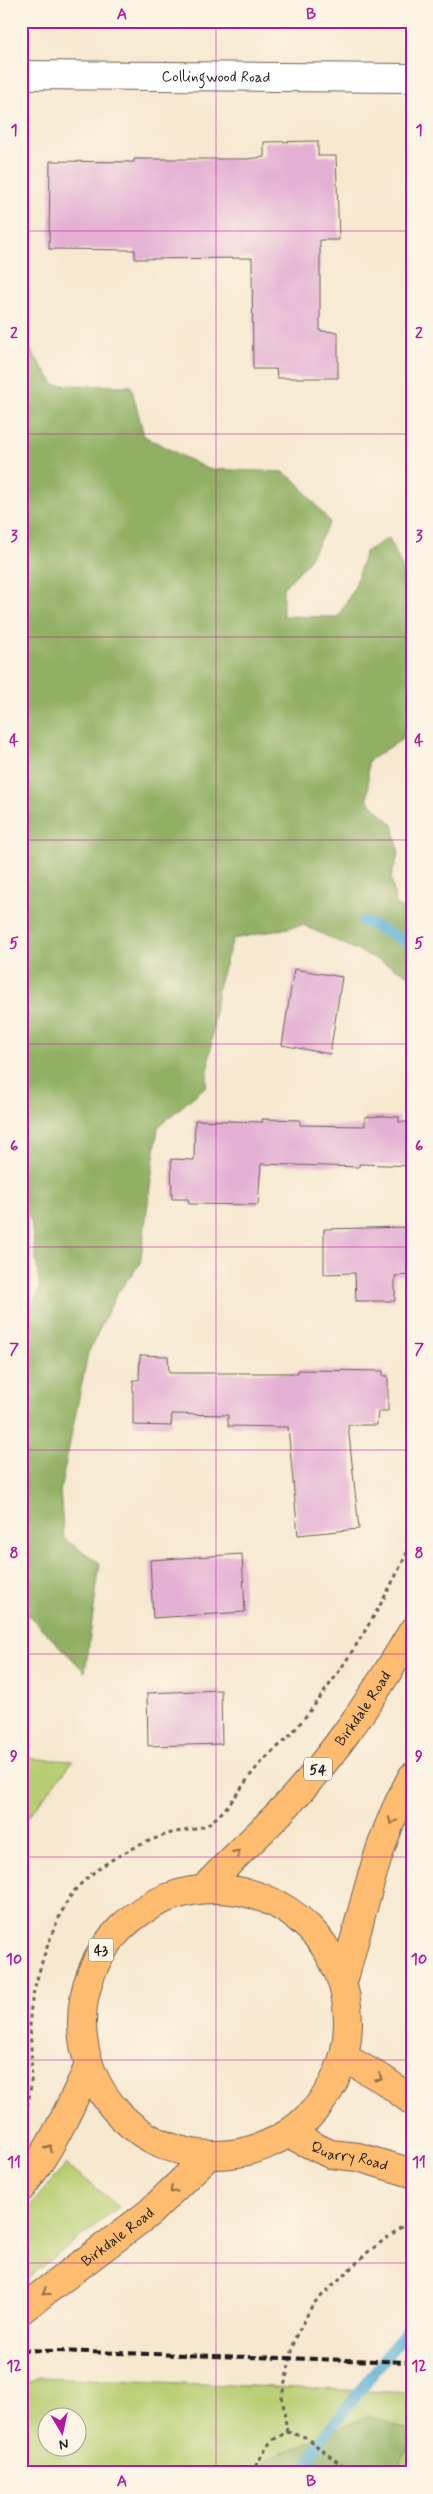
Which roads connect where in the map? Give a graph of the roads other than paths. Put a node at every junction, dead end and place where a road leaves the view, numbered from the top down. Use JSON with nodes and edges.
{"nodes":[{"id":1,"x":21,"y":75,"type":"edge"},
{"id":2,"x":412,"y":78,"type":"edge"},
{"id":3,"x":412,"y":1632,"type":"edge"},
{"id":4,"x":412,"y":1777,"type":"edge"},
{"id":5,"x":204,"y":1889,"type":"junction"},
{"id":6,"x":343,"y":1982,"type":"junction"},
{"id":7,"x":345,"y":2058,"type":"junction"},
{"id":8,"x":88,"y":2068,"type":"junction"},
{"id":9,"x":412,"y":2101,"type":"edge"},
{"id":10,"x":289,"y":2134,"type":"junction"},
{"id":11,"x":208,"y":2156,"type":"junction"},
{"id":12,"x":412,"y":2173,"type":"edge"},
{"id":13,"x":21,"y":2188,"type":"edge"},
{"id":14,"x":21,"y":2310,"type":"edge"}],
"edges":[{"from":1,"to":2,"type":"street","name":"Collingwood Road"},
{"from":5,"to":3,"type":"main road","name":"Birkdale Road","number":"54","one_way":true},
{"from":4,"to":6,"type":"main road","one_way":true},
{"from":5,"to":6,"type":"main road","number":"43"},
{"from":5,"to":8,"type":"main road","number":"43"},
{"from":6,"to":7,"type":"main road","number":"43"},
{"from":7,"to":9,"type":"main road","one_way":true},
{"from":7,"to":10,"type":"main road"},
{"from":8,"to":11,"type":"main road"},
{"from":13,"to":8,"type":"main road","one_way":true},
{"from":10,"to":11,"type":"main road"},
{"from":10,"to":12,"type":"main road","name":"Quarry Road"},
{"from":11,"to":14,"type":"main road","name":"Birkdale Road","one_way":true}]}
